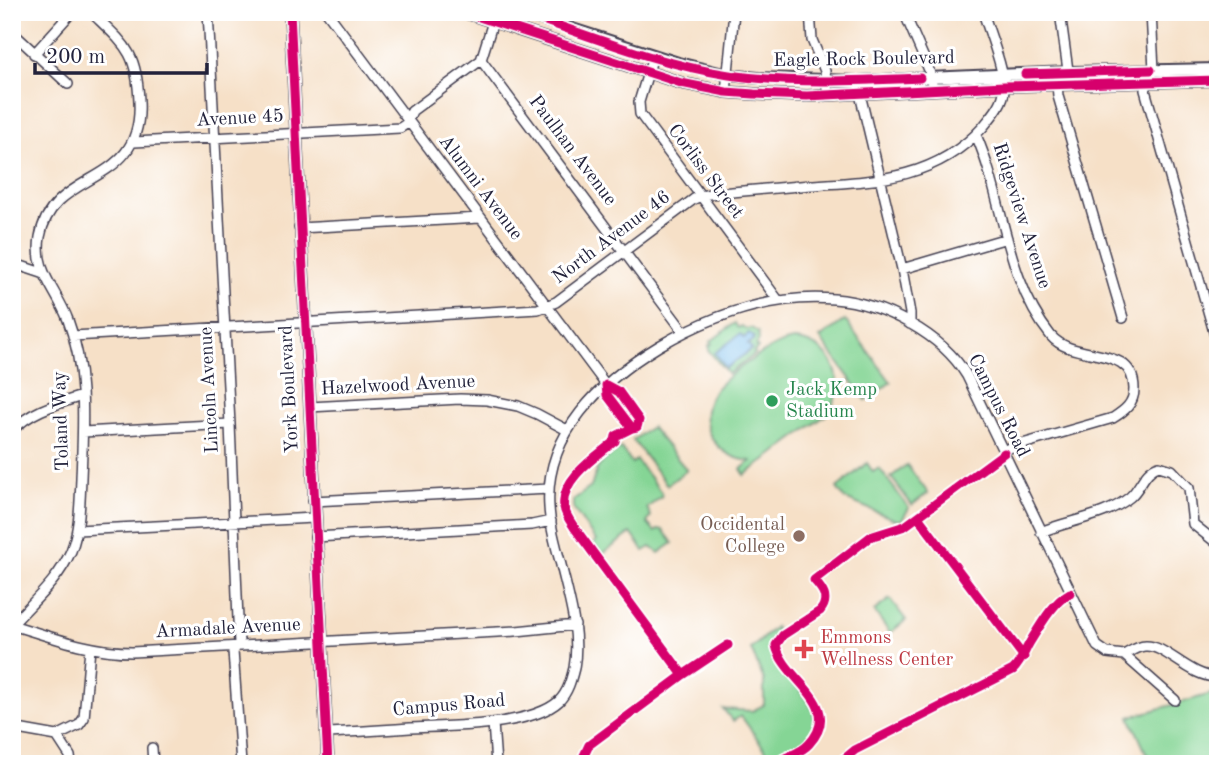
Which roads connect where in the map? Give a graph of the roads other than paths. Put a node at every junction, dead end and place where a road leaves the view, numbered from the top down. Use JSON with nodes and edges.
{"nodes":[{"id":1,"x":72,"y":12,"type":"edge"},
{"id":2,"x":91,"y":12,"type":"edge"},
{"id":3,"x":208,"y":12,"type":"edge"},
{"id":4,"x":290,"y":12,"type":"edge"},
{"id":5,"x":327,"y":12,"type":"edge"},
{"id":6,"x":464,"y":12,"type":"edge"},
{"id":7,"x":519,"y":12,"type":"edge"},
{"id":8,"x":734,"y":12,"type":"edge"},
{"id":9,"x":810,"y":12,"type":"edge"},
{"id":10,"x":904,"y":12,"type":"edge"},
{"id":11,"x":983,"y":12,"type":"edge"},
{"id":12,"x":1060,"y":12,"type":"edge"},
{"id":13,"x":1150,"y":12,"type":"edge"},
{"id":14,"x":495,"y":17,"type":"edge"},
{"id":15,"x":12,"y":32,"type":"edge"},
{"id":16,"x":34,"y":54,"type":"junction"},
{"id":17,"x":653,"y":56,"type":"junction"},
{"id":18,"x":481,"y":60,"type":"junction"},
{"id":19,"x":1218,"y":69,"type":"edge"},
{"id":20,"x":1154,"y":70,"type":"junction"},
{"id":21,"x":648,"y":72,"type":"junction"},
{"id":22,"x":1056,"y":72,"type":"junction"},
{"id":23,"x":1069,"y":72,"type":"junction"},
{"id":24,"x":728,"y":75,"type":"junction"},
{"id":25,"x":826,"y":80,"type":"junction"},
{"id":26,"x":1003,"y":80,"type":"junction"},
{"id":27,"x":1218,"y":80,"type":"edge"},
{"id":28,"x":858,"y":81,"type":"junction"},
{"id":29,"x":1148,"y":82,"type":"junction"},
{"id":30,"x":932,"y":83,"type":"junction"},
{"id":31,"x":68,"y":84,"type":"dead end"},
{"id":32,"x":1056,"y":85,"type":"junction"},
{"id":33,"x":1070,"y":85,"type":"junction"},
{"id":34,"x":726,"y":92,"type":"junction"},
{"id":35,"x":859,"y":94,"type":"junction"},
{"id":36,"x":828,"y":95,"type":"junction"},
{"id":37,"x":407,"y":121,"type":"junction"},
{"id":38,"x":295,"y":134,"type":"junction"},
{"id":39,"x":976,"y":135,"type":"junction"},
{"id":40,"x":215,"y":138,"type":"junction"},
{"id":41,"x":134,"y":142,"type":"junction"},
{"id":42,"x":879,"y":180,"type":"junction"},
{"id":43,"x":701,"y":196,"type":"junction"},
{"id":44,"x":480,"y":218,"type":"junction"},
{"id":45,"x":299,"y":229,"type":"junction"},
{"id":46,"x":1007,"y":239,"type":"junction"},
{"id":47,"x":625,"y":250,"type":"junction"},
{"id":48,"x":12,"y":263,"type":"edge"},
{"id":49,"x":902,"y":269,"type":"junction"},
{"id":50,"x":42,"y":273,"type":"junction"},
{"id":51,"x":778,"y":300,"type":"junction"},
{"id":52,"x":548,"y":306,"type":"junction"},
{"id":53,"x":1123,"y":318,"type":"dead end"},
{"id":54,"x":304,"y":322,"type":"junction"},
{"id":55,"x":910,"y":324,"type":"junction"},
{"id":56,"x":225,"y":326,"type":"junction"},
{"id":57,"x":684,"y":332,"type":"junction"},
{"id":58,"x":73,"y":335,"type":"junction"},
{"id":59,"x":1218,"y":346,"type":"edge"},
{"id":60,"x":606,"y":385,"type":"junction"},
{"id":61,"x":82,"y":396,"type":"junction"},
{"id":62,"x":309,"y":408,"type":"junction"},
{"id":63,"x":230,"y":424,"type":"junction"},
{"id":64,"x":567,"y":430,"type":"junction"},
{"id":65,"x":12,"y":431,"type":"edge"},
{"id":66,"x":83,"y":432,"type":"junction"},
{"id":67,"x":1003,"y":453,"type":"junction"},
{"id":68,"x":549,"y":489,"type":"junction"},
{"id":69,"x":313,"y":501,"type":"junction"},
{"id":70,"x":314,"y":518,"type":"junction"},
{"id":71,"x":551,"y":521,"type":"junction"},
{"id":72,"x":233,"y":522,"type":"junction"},
{"id":73,"x":77,"y":530,"type":"junction"},
{"id":74,"x":1041,"y":532,"type":"junction"},
{"id":75,"x":315,"y":537,"type":"junction"},
{"id":76,"x":1218,"y":544,"type":"edge"},
{"id":77,"x":1218,"y":620,"type":"edge"},
{"id":78,"x":12,"y":625,"type":"edge"},
{"id":79,"x":575,"y":625,"type":"junction"},
{"id":80,"x":321,"y":642,"type":"junction"},
{"id":81,"x":1218,"y":645,"type":"edge"},
{"id":82,"x":237,"y":647,"type":"junction"},
{"id":83,"x":90,"y":648,"type":"junction"},
{"id":84,"x":1124,"y":655,"type":"junction"},
{"id":85,"x":1218,"y":677,"type":"edge"},
{"id":86,"x":1175,"y":699,"type":"dead end"},
{"id":87,"x":493,"y":723,"type":"junction"},
{"id":88,"x":12,"y":727,"type":"edge"},
{"id":89,"x":326,"y":733,"type":"junction"},
{"id":90,"x":57,"y":736,"type":"junction"},
{"id":91,"x":152,"y":748,"type":"dead end"},
{"id":92,"x":71,"y":764,"type":"edge"},
{"id":93,"x":153,"y":764,"type":"edge"},
{"id":94,"x":241,"y":764,"type":"edge"},
{"id":95,"x":328,"y":764,"type":"edge"},
{"id":96,"x":496,"y":764,"type":"edge"}],
"edges":[{"from":1,"to":16,"type":"street"},
{"from":2,"to":41,"type":"street"},
{"from":3,"to":40,"type":"street","name":"Lincoln Avenue"},
{"from":4,"to":38,"type":"main road","name":"York Boulevard"},
{"from":5,"to":37,"type":"street","name":"Alumni Avenue"},
{"from":6,"to":14,"type":"main road","name":"Eagle Rock Boulevard"},
{"from":7,"to":17,"type":"main road","name":"Eagle Rock Boulevard"},
{"from":8,"to":24,"type":"street"},
{"from":9,"to":25,"type":"street"},
{"from":10,"to":30,"type":"street"},
{"from":11,"to":26,"type":"street"},
{"from":12,"to":23,"type":"street"},
{"from":13,"to":20,"type":"street"},
{"from":14,"to":18,"type":"street"},
{"from":14,"to":21,"type":"main road","name":"Eagle Rock Boulevard"},
{"from":15,"to":16,"type":"street"},
{"from":16,"to":31,"type":"street"},
{"from":17,"to":21,"type":"street","name":"Corliss Street"},
{"from":17,"to":24,"type":"main road","name":"Eagle Rock Boulevard"},
{"from":18,"to":37,"type":"street"},
{"from":18,"to":47,"type":"street","name":"Paulhan Avenue"},
{"from":19,"to":20,"type":"main road","name":"Eagle Rock Boulevard"},
{"from":20,"to":23,"type":"main road","name":"Eagle Rock Boulevard"},
{"from":20,"to":29,"type":"street"},
{"from":21,"to":34,"type":"main road","name":"Eagle Rock Boulevard"},
{"from":21,"to":43,"type":"street","name":"Corliss Street"},
{"from":22,"to":23,"type":"main road","name":"Eagle Rock Boulevard"},
{"from":22,"to":26,"type":"main road","name":"Eagle Rock Boulevard"},
{"from":22,"to":32,"type":"street"},
{"from":23,"to":33,"type":"street"},
{"from":24,"to":25,"type":"main road","name":"Eagle Rock Boulevard"},
{"from":24,"to":34,"type":"street"},
{"from":25,"to":28,"type":"main road","name":"Eagle Rock Boulevard"},
{"from":25,"to":36,"type":"street"},
{"from":26,"to":30,"type":"main road","name":"Eagle Rock Boulevard"},
{"from":26,"to":32,"type":"main road","name":"Eagle Rock Boulevard"},
{"from":26,"to":39,"type":"street","name":"North Avenue 46"},
{"from":27,"to":29,"type":"main road","name":"Eagle Rock Boulevard"},
{"from":28,"to":30,"type":"main road","name":"Eagle Rock Boulevard"},
{"from":28,"to":35,"type":"street"},
{"from":29,"to":33,"type":"main road","name":"Eagle Rock Boulevard"},
{"from":29,"to":59,"type":"street"},
{"from":30,"to":35,"type":"main road","name":"Eagle Rock Boulevard"},
{"from":32,"to":33,"type":"main road","name":"Eagle Rock Boulevard"},
{"from":32,"to":53,"type":"street"},
{"from":34,"to":36,"type":"main road","name":"Eagle Rock Boulevard"},
{"from":35,"to":36,"type":"main road","name":"Eagle Rock Boulevard"},
{"from":35,"to":42,"type":"street"},
{"from":37,"to":38,"type":"street","name":"Avenue 45"},
{"from":37,"to":44,"type":"street","name":"Alumni Avenue"},
{"from":38,"to":40,"type":"street","name":"Avenue 45"},
{"from":38,"to":45,"type":"main road","name":"York Boulevard"},
{"from":39,"to":42,"type":"street","name":"North Avenue 46"},
{"from":39,"to":46,"type":"street","name":"Ridgeview Avenue"},
{"from":40,"to":41,"type":"street","name":"Avenue 45"},
{"from":40,"to":56,"type":"street","name":"Lincoln Avenue"},
{"from":41,"to":50,"type":"street","name":"Toland Way"},
{"from":42,"to":43,"type":"street","name":"North Avenue 46"},
{"from":42,"to":49,"type":"street"},
{"from":43,"to":47,"type":"street","name":"North Avenue 46"},
{"from":43,"to":51,"type":"street","name":"Corliss Street"},
{"from":44,"to":45,"type":"street"},
{"from":44,"to":52,"type":"street","name":"Alumni Avenue"},
{"from":45,"to":54,"type":"main road","name":"York Boulevard"},
{"from":46,"to":49,"type":"street"},
{"from":46,"to":67,"type":"street","name":"Ridgeview Avenue"},
{"from":47,"to":52,"type":"street","name":"North Avenue 46"},
{"from":47,"to":57,"type":"street","name":"Paulhan Avenue"},
{"from":48,"to":50,"type":"street"},
{"from":49,"to":55,"type":"street"},
{"from":50,"to":58,"type":"street","name":"Toland Way"},
{"from":51,"to":55,"type":"street","name":"Campus Road"},
{"from":51,"to":57,"type":"street","name":"Campus Road"},
{"from":52,"to":54,"type":"street","name":"North Avenue 46"},
{"from":52,"to":60,"type":"street","name":"Alumni Avenue"},
{"from":54,"to":56,"type":"street","name":"North Avenue 46"},
{"from":54,"to":62,"type":"main road","name":"York Boulevard"},
{"from":55,"to":67,"type":"street","name":"Campus Road"},
{"from":56,"to":58,"type":"street","name":"North Avenue 46"},
{"from":56,"to":63,"type":"street","name":"Lincoln Avenue"},
{"from":57,"to":60,"type":"street","name":"Campus Road"},
{"from":58,"to":61,"type":"street","name":"Toland Way"},
{"from":60,"to":60,"type":"street","name":"Alumni Avenue"},
{"from":60,"to":64,"type":"street","name":"Campus Road"},
{"from":61,"to":65,"type":"street"},
{"from":61,"to":66,"type":"street","name":"Toland Way"},
{"from":62,"to":64,"type":"street","name":"Hazelwood Avenue"},
{"from":62,"to":69,"type":"main road","name":"York Boulevard"},
{"from":63,"to":66,"type":"street"},
{"from":63,"to":72,"type":"street","name":"Lincoln Avenue"},
{"from":64,"to":68,"type":"street","name":"Campus Road"},
{"from":66,"to":73,"type":"street","name":"Toland Way"},
{"from":67,"to":74,"type":"street","name":"Campus Road"},
{"from":68,"to":69,"type":"street"},
{"from":68,"to":71,"type":"street","name":"Campus Road"},
{"from":69,"to":70,"type":"main road","name":"York Boulevard"},
{"from":70,"to":72,"type":"street"},
{"from":70,"to":75,"type":"main road","name":"York Boulevard"},
{"from":71,"to":75,"type":"street"},
{"from":71,"to":79,"type":"street","name":"Campus Road"},
{"from":72,"to":73,"type":"street"},
{"from":72,"to":82,"type":"street","name":"Lincoln Avenue"},
{"from":73,"to":78,"type":"street","name":"Toland Way"},
{"from":74,"to":76,"type":"street"},
{"from":74,"to":84,"type":"street","name":"Campus Road"},
{"from":75,"to":80,"type":"main road","name":"York Boulevard"},
{"from":77,"to":81,"type":"street"},
{"from":78,"to":83,"type":"street","name":"Armadale Avenue"},
{"from":79,"to":80,"type":"street","name":"Armadale Avenue"},
{"from":79,"to":87,"type":"street","name":"Campus Road"},
{"from":80,"to":82,"type":"street","name":"Armadale Avenue"},
{"from":80,"to":89,"type":"main road","name":"York Boulevard"},
{"from":82,"to":83,"type":"street","name":"Armadale Avenue"},
{"from":82,"to":94,"type":"street","name":"Lincoln Avenue"},
{"from":83,"to":90,"type":"street"},
{"from":84,"to":85,"type":"street"},
{"from":84,"to":86,"type":"street","name":"Campus Road"},
{"from":87,"to":89,"type":"street","name":"Campus Road"},
{"from":87,"to":96,"type":"street"},
{"from":88,"to":90,"type":"street"},
{"from":89,"to":95,"type":"main road","name":"York Boulevard"},
{"from":90,"to":92,"type":"street"},
{"from":91,"to":93,"type":"street"}]}
